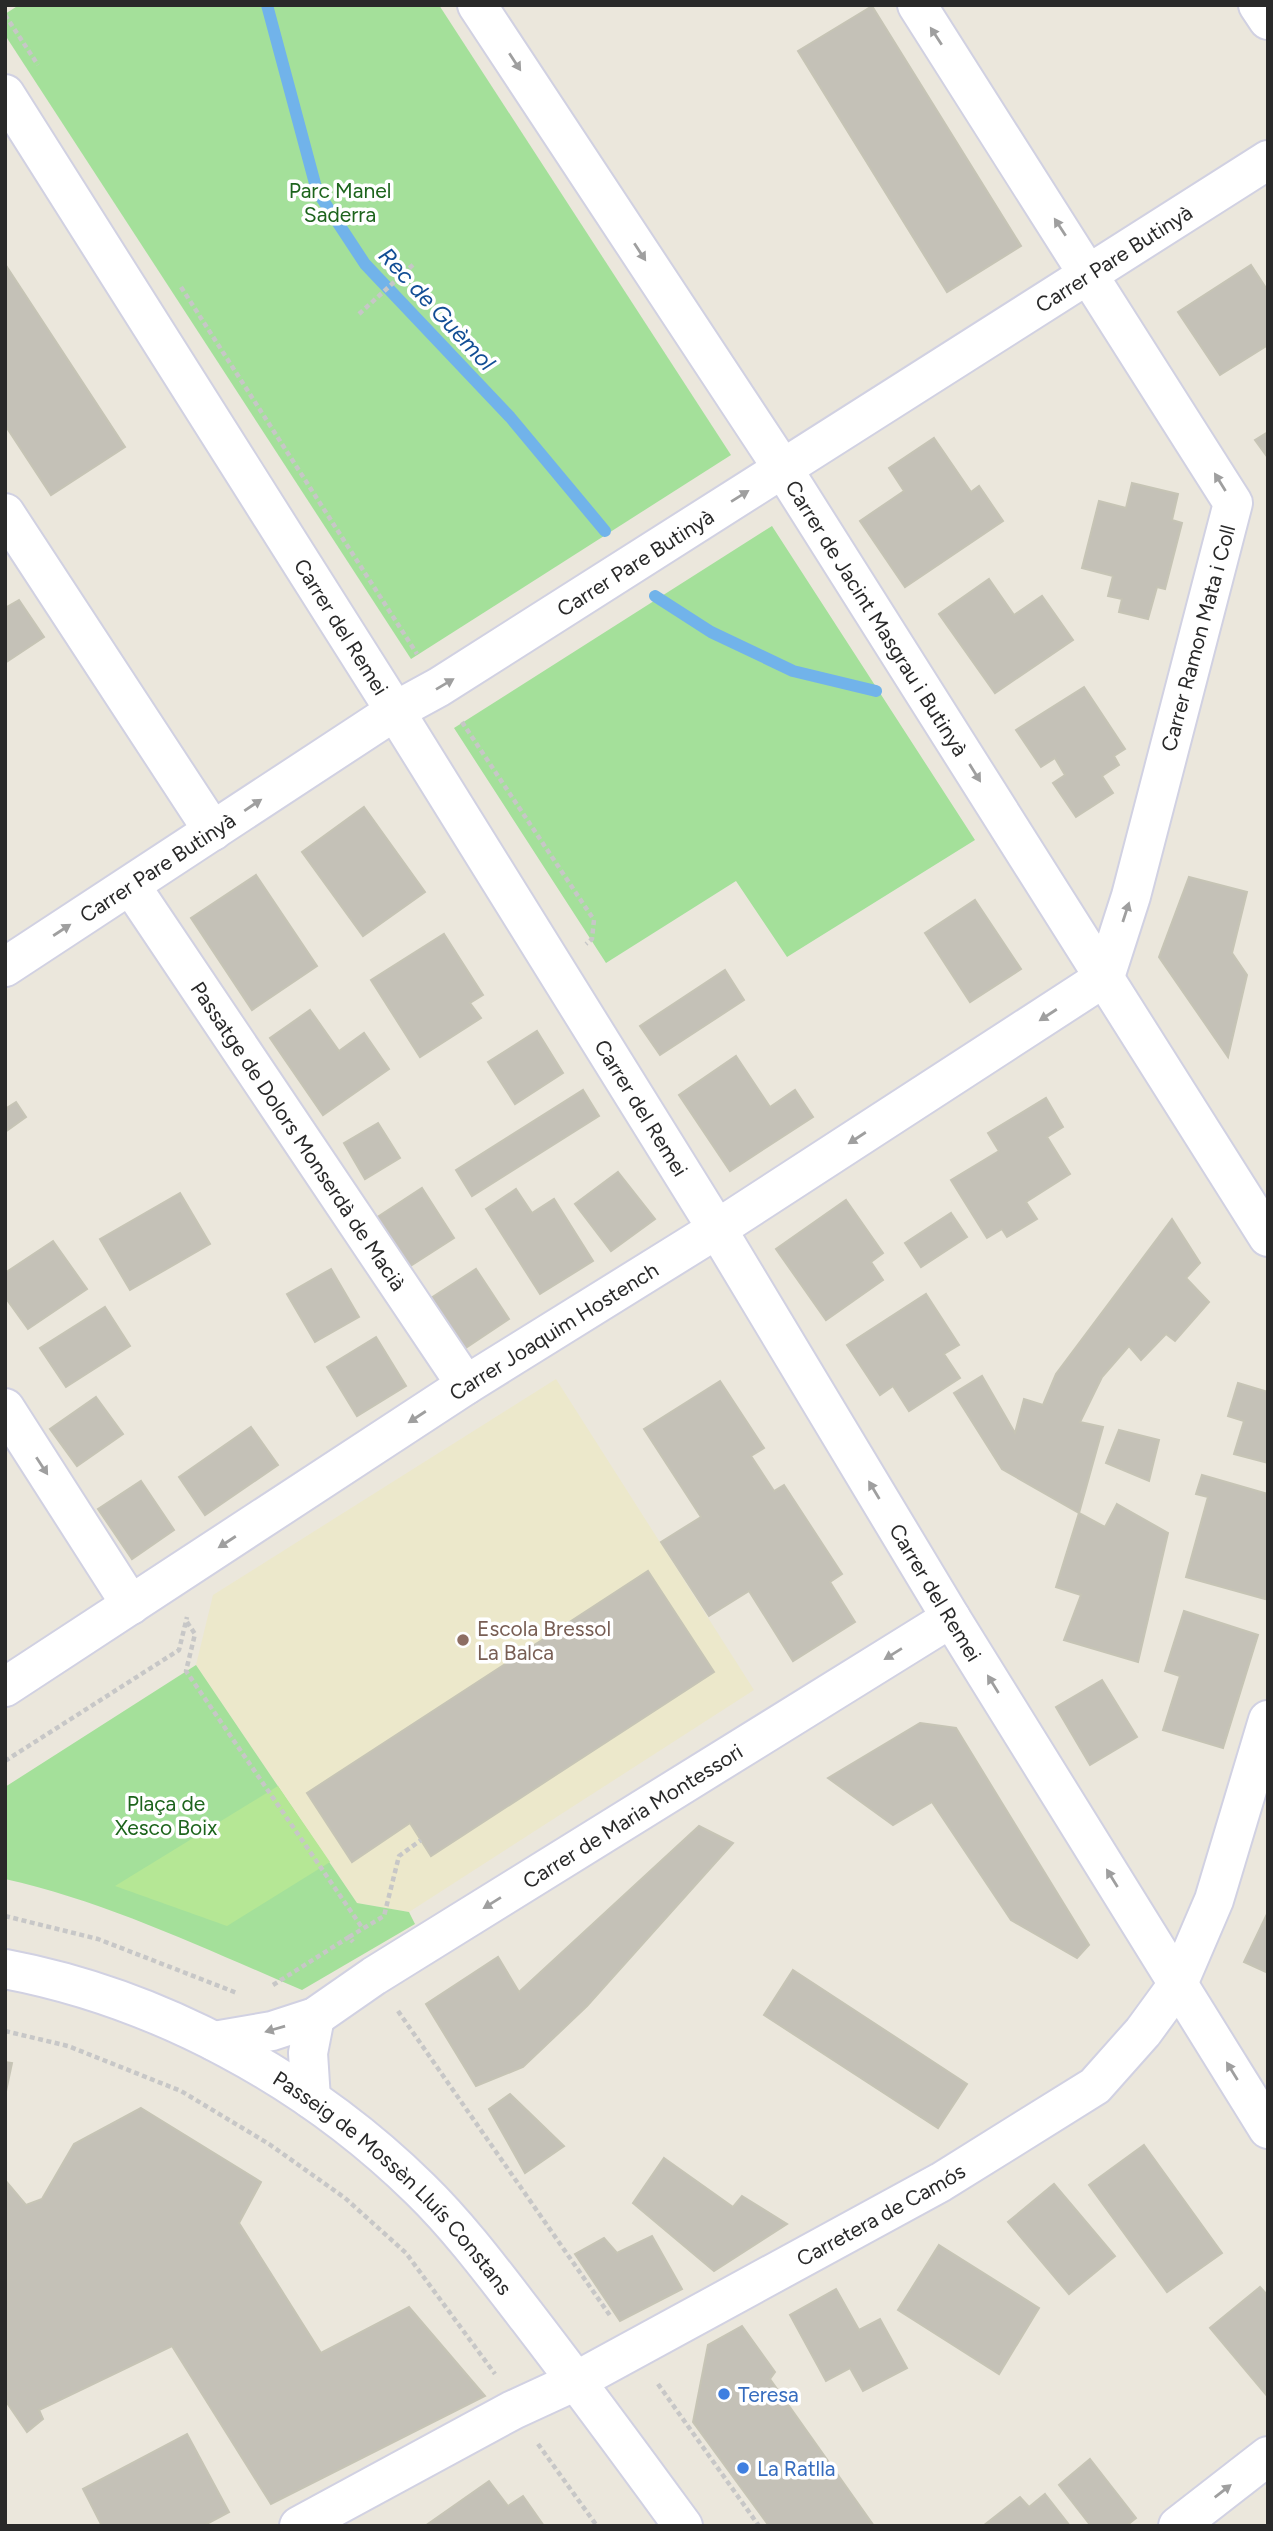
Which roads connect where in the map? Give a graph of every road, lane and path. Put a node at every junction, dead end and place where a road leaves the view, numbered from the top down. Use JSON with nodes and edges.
{"nodes":[{"id":1,"x":477,"y":5,"type":"edge"},
{"id":2,"x":917,"y":5,"type":"edge"},
{"id":3,"x":1258,"y":5,"type":"edge"},
{"id":4,"x":5,"y":15,"type":"edge"},
{"id":5,"x":1268,"y":20,"type":"edge"},
{"id":6,"x":43,"y":74,"type":"dead end"},
{"id":7,"x":5,"y":94,"type":"edge"},
{"id":8,"x":1268,"y":160,"type":"edge"},
{"id":9,"x":415,"y":263,"type":"dead end"},
{"id":10,"x":1089,"y":272,"type":"junction"},
{"id":11,"x":179,"y":285,"type":"dead end"},
{"id":12,"x":359,"y":314,"type":"dead end"},
{"id":13,"x":783,"y":469,"type":"junction"},
{"id":14,"x":5,"y":513,"type":"edge"},
{"id":15,"x":439,"y":687,"type":"junction"},
{"id":16,"x":395,"y":711,"type":"junction"},
{"id":17,"x":213,"y":831,"type":"junction"},
{"id":18,"x":131,"y":886,"type":"junction"},
{"id":19,"x":583,"y":947,"type":"dead end"},
{"id":20,"x":5,"y":967,"type":"edge"},
{"id":21,"x":1105,"y":977,"type":"junction"},
{"id":22,"x":717,"y":1229,"type":"junction"},
{"id":23,"x":1268,"y":1237,"type":"edge"},
{"id":24,"x":466,"y":1385,"type":"junction"},
{"id":25,"x":5,"y":1408,"type":"edge"},
{"id":26,"x":145,"y":1596,"type":"junction"},
{"id":27,"x":189,"y":1609,"type":"dead end"},
{"id":28,"x":951,"y":1618,"type":"junction"},
{"id":29,"x":186,"y":1621,"type":"junction"},
{"id":30,"x":5,"y":1687,"type":"edge"},
{"id":31,"x":1268,"y":1720,"type":"edge"},
{"id":32,"x":5,"y":1761,"type":"edge"},
{"id":33,"x":421,"y":1840,"type":"dead end"},
{"id":34,"x":363,"y":1929,"type":"junction"},
{"id":35,"x":349,"y":1937,"type":"dead end"},
{"id":36,"x":5,"y":1969,"type":"edge"},
{"id":37,"x":1178,"y":1984,"type":"junction"},
{"id":38,"x":315,"y":2017,"type":"junction"},
{"id":39,"x":5,"y":2031,"type":"edge"},
{"id":40,"x":214,"y":2041,"type":"junction"},
{"id":41,"x":311,"y":2099,"type":"junction"},
{"id":42,"x":1268,"y":2129,"type":"edge"},
{"id":43,"x":576,"y":2381,"type":"junction"},
{"id":44,"x":513,"y":2410,"type":"junction"},
{"id":45,"x":1268,"y":2456,"type":"edge"},
{"id":46,"x":299,"y":2526,"type":"edge"},
{"id":47,"x":597,"y":2526,"type":"edge"},
{"id":48,"x":683,"y":2526,"type":"edge"},
{"id":49,"x":1178,"y":2526,"type":"edge"}],
"edges":[{"from":1,"to":13,"type":"street","name":"Carrer de Jacint Masgrau i Butinyà","one_way":true},
{"from":10,"to":2,"type":"street","name":"Carrer Ramon Mata i Coll","one_way":true},
{"from":3,"to":5,"type":"street"},
{"from":4,"to":6,"type":"path"},
{"from":7,"to":16,"type":"street","name":"Carrer del Remei"},
{"from":8,"to":10,"type":"street","name":"Carrer Pare Butinyà"},
{"from":9,"to":12,"type":"path"},
{"from":10,"to":13,"type":"street","name":"Carrer Pare Butinyà"},
{"from":21,"to":10,"type":"street","name":"Carrer Ramon Mata i Coll","one_way":true},
{"from":11,"to":15,"type":"path"},
{"from":15,"to":13,"type":"street","name":"Carrer Pare Butinyà","one_way":true},
{"from":13,"to":21,"type":"street","name":"Carrer de Jacint Masgrau i Butinyà","one_way":true},
{"from":14,"to":17,"type":"street"},
{"from":15,"to":16,"type":"street","name":"Carrer Pare Butinyà"},
{"from":15,"to":19,"type":"path"},
{"from":17,"to":16,"type":"street","name":"Carrer Pare Butinyà","one_way":true},
{"from":16,"to":22,"type":"street","name":"Carrer del Remei"},
{"from":17,"to":18,"type":"street","name":"Carrer Pare Butinyà"},
{"from":20,"to":18,"type":"street","name":"Carrer Pare Butinyà","one_way":true},
{"from":18,"to":24,"type":"street","name":"Passatge de Dolors Monserdà de Macià"},
{"from":21,"to":22,"type":"street","name":"Carrer Joaquim Hostench","one_way":true},
{"from":21,"to":23,"type":"street","name":"Carrer de Jacint Masgrau i Butinyà"},
{"from":22,"to":24,"type":"street","name":"Carrer Joaquim Hostench"},
{"from":28,"to":22,"type":"street","name":"Carrer del Remei","one_way":true},
{"from":24,"to":26,"type":"street","name":"Carrer Joaquim Hostench","one_way":true},
{"from":25,"to":26,"type":"street","one_way":true},
{"from":26,"to":29,"type":"path"},
{"from":26,"to":30,"type":"street","name":"Carrer Joaquim Hostench"},
{"from":27,"to":29,"type":"path"},
{"from":37,"to":28,"type":"street","name":"Carrer del Remei","one_way":true},
{"from":28,"to":38,"type":"street","name":"Carrer de Maria Montessori","one_way":true},
{"from":29,"to":32,"type":"path"},
{"from":29,"to":34,"type":"path"},
{"from":31,"to":37,"type":"street","name":"Carretera de Camós"},
{"from":33,"to":34,"type":"path"},
{"from":34,"to":35,"type":"path"},
{"from":36,"to":40,"type":"street","name":"Passeig de Mossèn Lluís Constans"},
{"from":42,"to":37,"type":"street","name":"Carrer del Remei","one_way":true},
{"from":37,"to":43,"type":"street","name":"Carretera de Camós"},
{"from":38,"to":40,"type":"street","name":"Carrer de Maria Montessori","one_way":true},
{"from":38,"to":41,"type":"street"},
{"from":39,"to":44,"type":"path","name":"Passeig de Mossèn Lluís Constans"},
{"from":40,"to":41,"type":"street","name":"Passeig de Mossèn Lluís Constans"},
{"from":41,"to":43,"type":"street","name":"Passeig de Mossèn Lluís Constans"},
{"from":43,"to":44,"type":"street","name":"Carretera de Camós"},
{"from":43,"to":48,"type":"street","name":"Passeig de Mossèn Lluís Constans"},
{"from":44,"to":46,"type":"street","name":"Carretera de Camós"},
{"from":44,"to":47,"type":"path","name":"Passeig de Mossèn Lluís Constans"},
{"from":49,"to":45,"type":"street","one_way":true}]}
